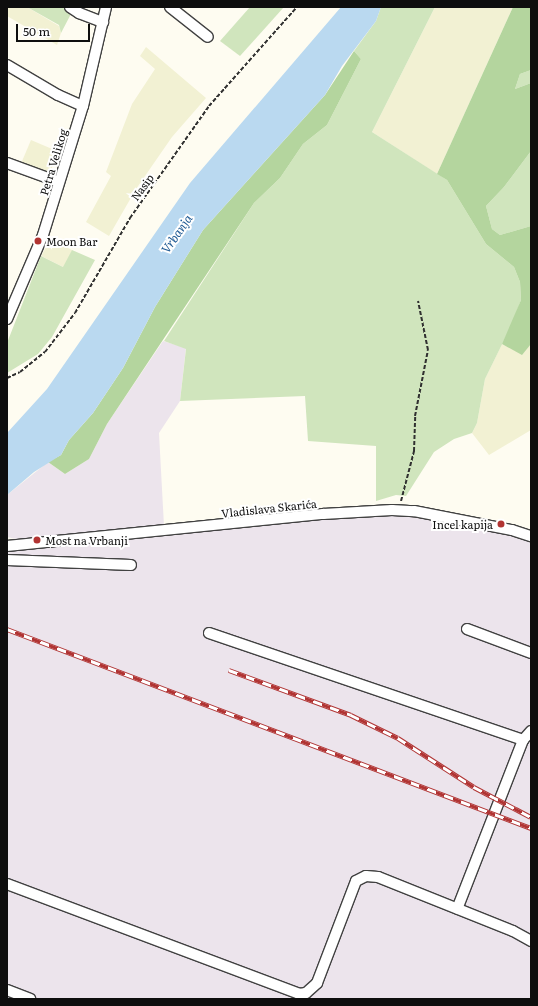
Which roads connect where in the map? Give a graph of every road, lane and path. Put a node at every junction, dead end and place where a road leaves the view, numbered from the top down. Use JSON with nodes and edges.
{"nodes":[{"id":1,"x":70,"y":7,"type":"edge"},
{"id":2,"x":106,"y":7,"type":"edge"},
{"id":3,"x":170,"y":7,"type":"edge"},
{"id":4,"x":297,"y":7,"type":"edge"},
{"id":5,"x":103,"y":22,"type":"junction"},
{"id":6,"x":208,"y":37,"type":"dead end"},
{"id":7,"x":7,"y":65,"type":"edge"},
{"id":8,"x":83,"y":106,"type":"junction"},
{"id":9,"x":7,"y":163,"type":"edge"},
{"id":10,"x":59,"y":182,"type":"junction"},
{"id":11,"x":418,"y":301,"type":"dead end"},
{"id":12,"x":7,"y":319,"type":"edge"},
{"id":13,"x":7,"y":378,"type":"edge"},
{"id":14,"x":399,"y":510,"type":"junction"},
{"id":15,"x":531,"y":536,"type":"edge"},
{"id":16,"x":7,"y":546,"type":"edge"},
{"id":17,"x":7,"y":560,"type":"edge"},
{"id":18,"x":131,"y":565,"type":"dead end"},
{"id":19,"x":467,"y":629,"type":"dead end"},
{"id":20,"x":209,"y":633,"type":"dead end"},
{"id":21,"x":531,"y":653,"type":"edge"},
{"id":22,"x":531,"y":731,"type":"edge"},
{"id":23,"x":524,"y":740,"type":"junction"},
{"id":24,"x":7,"y":884,"type":"edge"},
{"id":25,"x":457,"y":909,"type":"junction"},
{"id":26,"x":531,"y":941,"type":"edge"},
{"id":27,"x":7,"y":990,"type":"edge"},
{"id":28,"x":30,"y":999,"type":"edge"}],
"edges":[{"from":1,"to":5,"type":"street"},
{"from":2,"to":5,"type":"street","name":"Petra Velikog"},
{"from":3,"to":6,"type":"street"},
{"from":4,"to":13,"type":"path","name":"Nasip"},
{"from":5,"to":8,"type":"street","name":"Petra Velikog"},
{"from":7,"to":8,"type":"street"},
{"from":8,"to":10,"type":"street","name":"Petra Velikog"},
{"from":9,"to":10,"type":"street"},
{"from":10,"to":12,"type":"street","name":"Petra Velikog"},
{"from":11,"to":14,"type":"path"},
{"from":14,"to":15,"type":"street","name":"Vladislava Skarića"},
{"from":14,"to":16,"type":"street","name":"Vladislava Skarića"},
{"from":17,"to":18,"type":"street"},
{"from":19,"to":21,"type":"street"},
{"from":20,"to":23,"type":"street"},
{"from":22,"to":23,"type":"street"},
{"from":23,"to":25,"type":"street"},
{"from":24,"to":25,"type":"street"},
{"from":25,"to":26,"type":"street"},
{"from":27,"to":28,"type":"street"}]}
